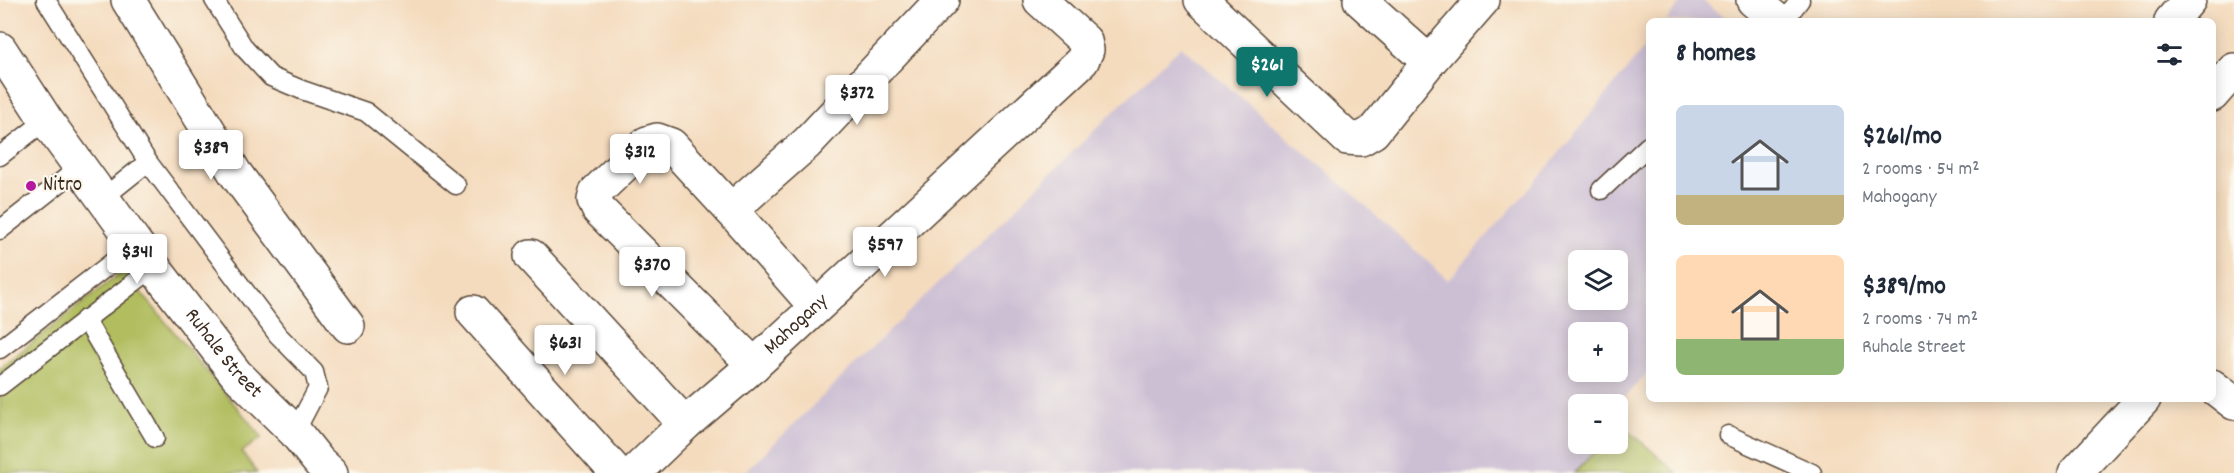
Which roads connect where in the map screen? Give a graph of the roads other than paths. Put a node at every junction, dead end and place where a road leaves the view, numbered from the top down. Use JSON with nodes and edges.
{"nodes":[{"id":1,"x":46,"y":0,"type":"edge"},
{"id":2,"x":128,"y":0,"type":"edge"},
{"id":3,"x":214,"y":0,"type":"edge"},
{"id":4,"x":942,"y":0,"type":"edge"},
{"id":5,"x":1040,"y":0,"type":"edge"},
{"id":6,"x":1201,"y":0,"type":"edge"},
{"id":7,"x":1360,"y":0,"type":"edge"},
{"id":8,"x":1483,"y":0,"type":"edge"},
{"id":9,"x":1753,"y":0,"type":"edge"},
{"id":10,"x":1800,"y":0,"type":"edge"},
{"id":11,"x":2189,"y":0,"type":"edge"},
{"id":12,"x":1774,"y":18,"type":"edge"},
{"id":13,"x":1786,"y":18,"type":"edge"},
{"id":14,"x":2174,"y":18,"type":"edge"},
{"id":15,"x":0,"y":49,"type":"edge"},
{"id":16,"x":1429,"y":62,"type":"junction"},
{"id":17,"x":2234,"y":70,"type":"edge"},
{"id":18,"x":2216,"y":90,"type":"edge"},
{"id":19,"x":46,"y":120,"type":"junction"},
{"id":20,"x":1646,"y":148,"type":"edge"},
{"id":21,"x":0,"y":156,"type":"edge"},
{"id":22,"x":148,"y":162,"type":"junction"},
{"id":23,"x":80,"y":167,"type":"junction"},
{"id":24,"x":456,"y":185,"type":"dead end"},
{"id":25,"x":1601,"y":190,"type":"dead end"},
{"id":26,"x":103,"y":198,"type":"junction"},
{"id":27,"x":731,"y":210,"type":"junction"},
{"id":28,"x":0,"y":230,"type":"edge"},
{"id":29,"x":145,"y":255,"type":"junction"},
{"id":30,"x":531,"y":256,"type":"dead end"},
{"id":31,"x":816,"y":308,"type":"junction"},
{"id":32,"x":473,"y":312,"type":"dead end"},
{"id":33,"x":85,"y":319,"type":"junction"},
{"id":34,"x":348,"y":326,"type":"dead end"},
{"id":35,"x":0,"y":349,"type":"edge"},
{"id":36,"x":754,"y":364,"type":"junction"},
{"id":37,"x":0,"y":386,"type":"edge"},
{"id":38,"x":2216,"y":389,"type":"edge"},
{"id":39,"x":2141,"y":402,"type":"edge"},
{"id":40,"x":2234,"y":403,"type":"edge"},
{"id":41,"x":685,"y":424,"type":"junction"},
{"id":42,"x":295,"y":432,"type":"junction"},
{"id":43,"x":1728,"y":435,"type":"dead end"},
{"id":44,"x":155,"y":438,"type":"dead end"},
{"id":45,"x":331,"y":473,"type":"edge"},
{"id":46,"x":617,"y":473,"type":"edge"},
{"id":47,"x":634,"y":473,"type":"edge"},
{"id":48,"x":1812,"y":473,"type":"edge"},
{"id":49,"x":2075,"y":473,"type":"edge"}],
"edges":[{"from":1,"to":22,"type":"lane"},
{"from":2,"to":34,"type":"street"},
{"from":3,"to":24,"type":"lane"},
{"from":4,"to":27,"type":"street"},
{"from":5,"to":31,"type":"street","name":"Mahogany"},
{"from":6,"to":16,"type":"street"},
{"from":7,"to":16,"type":"street"},
{"from":8,"to":16,"type":"street"},
{"from":9,"to":12,"type":"street"},
{"from":10,"to":13,"type":"lane"},
{"from":11,"to":14,"type":"street"},
{"from":15,"to":19,"type":"street","name":"Ruhale Street"},
{"from":17,"to":18,"type":"street"},
{"from":19,"to":21,"type":"lane"},
{"from":19,"to":23,"type":"street","name":"Ruhale Street"},
{"from":20,"to":25,"type":"lane"},
{"from":22,"to":26,"type":"lane"},
{"from":22,"to":42,"type":"lane"},
{"from":23,"to":26,"type":"street","name":"Ruhale Street"},
{"from":23,"to":28,"type":"lane"},
{"from":26,"to":29,"type":"street","name":"Ruhale Street"},
{"from":27,"to":31,"type":"street"},
{"from":27,"to":36,"type":"street"},
{"from":29,"to":33,"type":"lane"},
{"from":29,"to":35,"type":"lane"},
{"from":29,"to":42,"type":"street","name":"Ruhale Street"},
{"from":30,"to":41,"type":"street"},
{"from":31,"to":36,"type":"street","name":"Mahogany"},
{"from":32,"to":46,"type":"street"},
{"from":33,"to":37,"type":"lane"},
{"from":33,"to":44,"type":"lane"},
{"from":36,"to":41,"type":"street","name":"Mahogany"},
{"from":38,"to":40,"type":"street"},
{"from":39,"to":49,"type":"street"},
{"from":41,"to":47,"type":"street","name":"Mahogany"},
{"from":42,"to":45,"type":"street","name":"Ruhale Street"},
{"from":43,"to":48,"type":"lane"}]}
